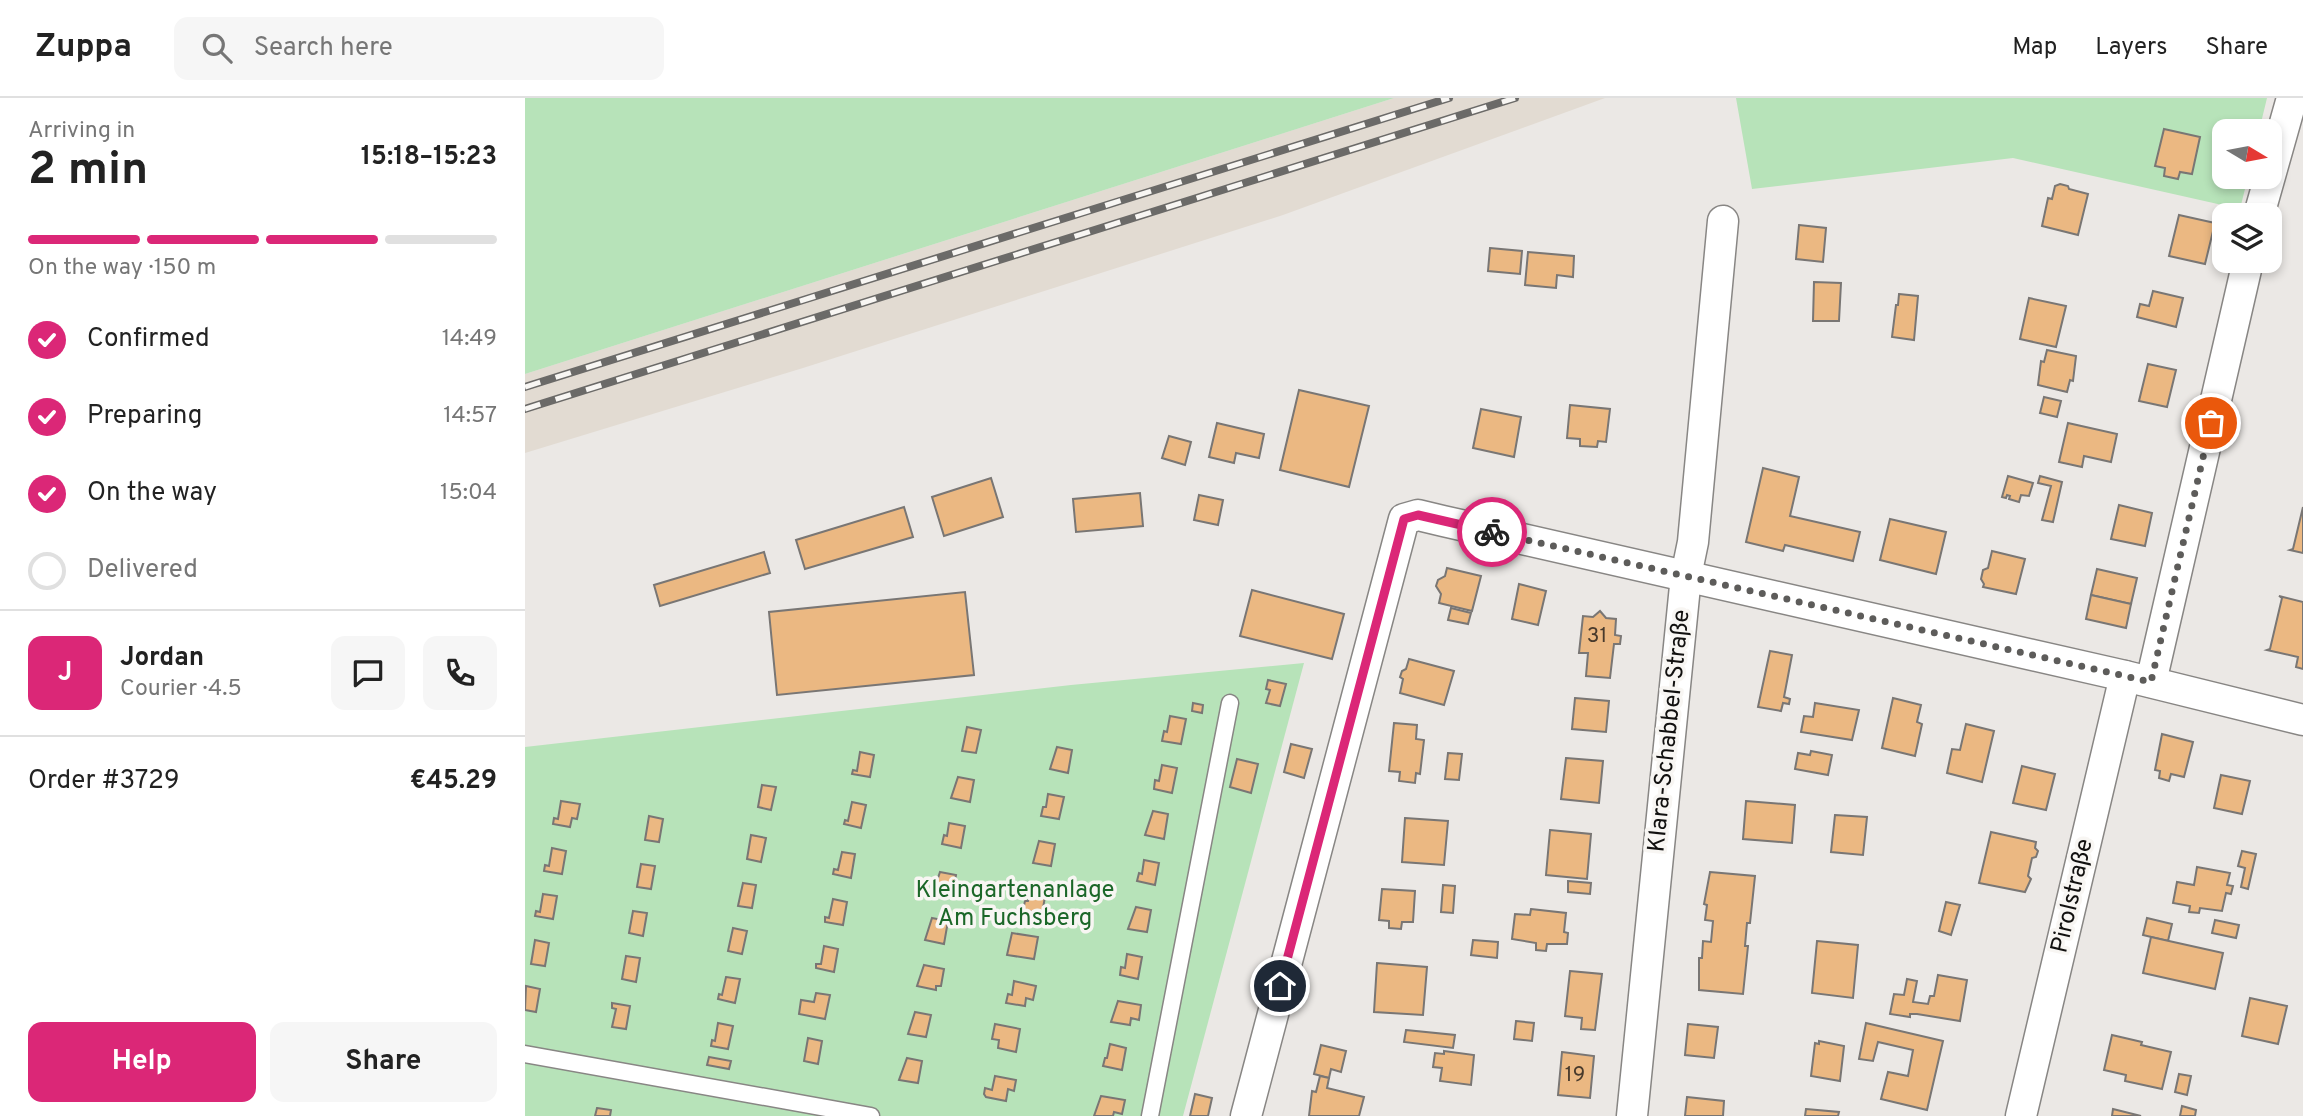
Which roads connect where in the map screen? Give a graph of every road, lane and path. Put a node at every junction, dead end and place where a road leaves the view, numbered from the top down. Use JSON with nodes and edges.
{"nodes":[{"id":1,"x":2292,"y":98,"type":"edge"},
{"id":2,"x":2262,"y":203,"type":"edge"},
{"id":3,"x":1723,"y":221,"type":"dead end"},
{"id":4,"x":2245,"y":273,"type":"edge"},
{"id":5,"x":1686,"y":576,"type":"junction"},
{"id":6,"x":2139,"y":679,"type":"junction"},
{"id":7,"x":1230,"y":703,"type":"dead end"},
{"id":8,"x":2303,"y":720,"type":"edge"},
{"id":9,"x":525,"y":1054,"type":"edge"},
{"id":10,"x":870,"y":1116,"type":"edge"},
{"id":11,"x":1150,"y":1116,"type":"edge"},
{"id":12,"x":1246,"y":1116,"type":"edge"},
{"id":13,"x":1632,"y":1116,"type":"edge"},
{"id":14,"x":2021,"y":1116,"type":"edge"}],
"edges":[{"from":1,"to":2,"type":"street"},
{"from":3,"to":5,"type":"street","name":"Klara-Schabbel-Straße"},
{"from":4,"to":6,"type":"street","name":"Pirolstraße"},
{"from":5,"to":6,"type":"street"},
{"from":5,"to":12,"type":"street"},
{"from":5,"to":13,"type":"street","name":"Klara-Schabbel-Straße"},
{"from":6,"to":8,"type":"street"},
{"from":6,"to":14,"type":"street","name":"Pirolstraße"},
{"from":7,"to":11,"type":"lane"},
{"from":9,"to":10,"type":"lane"}]}
